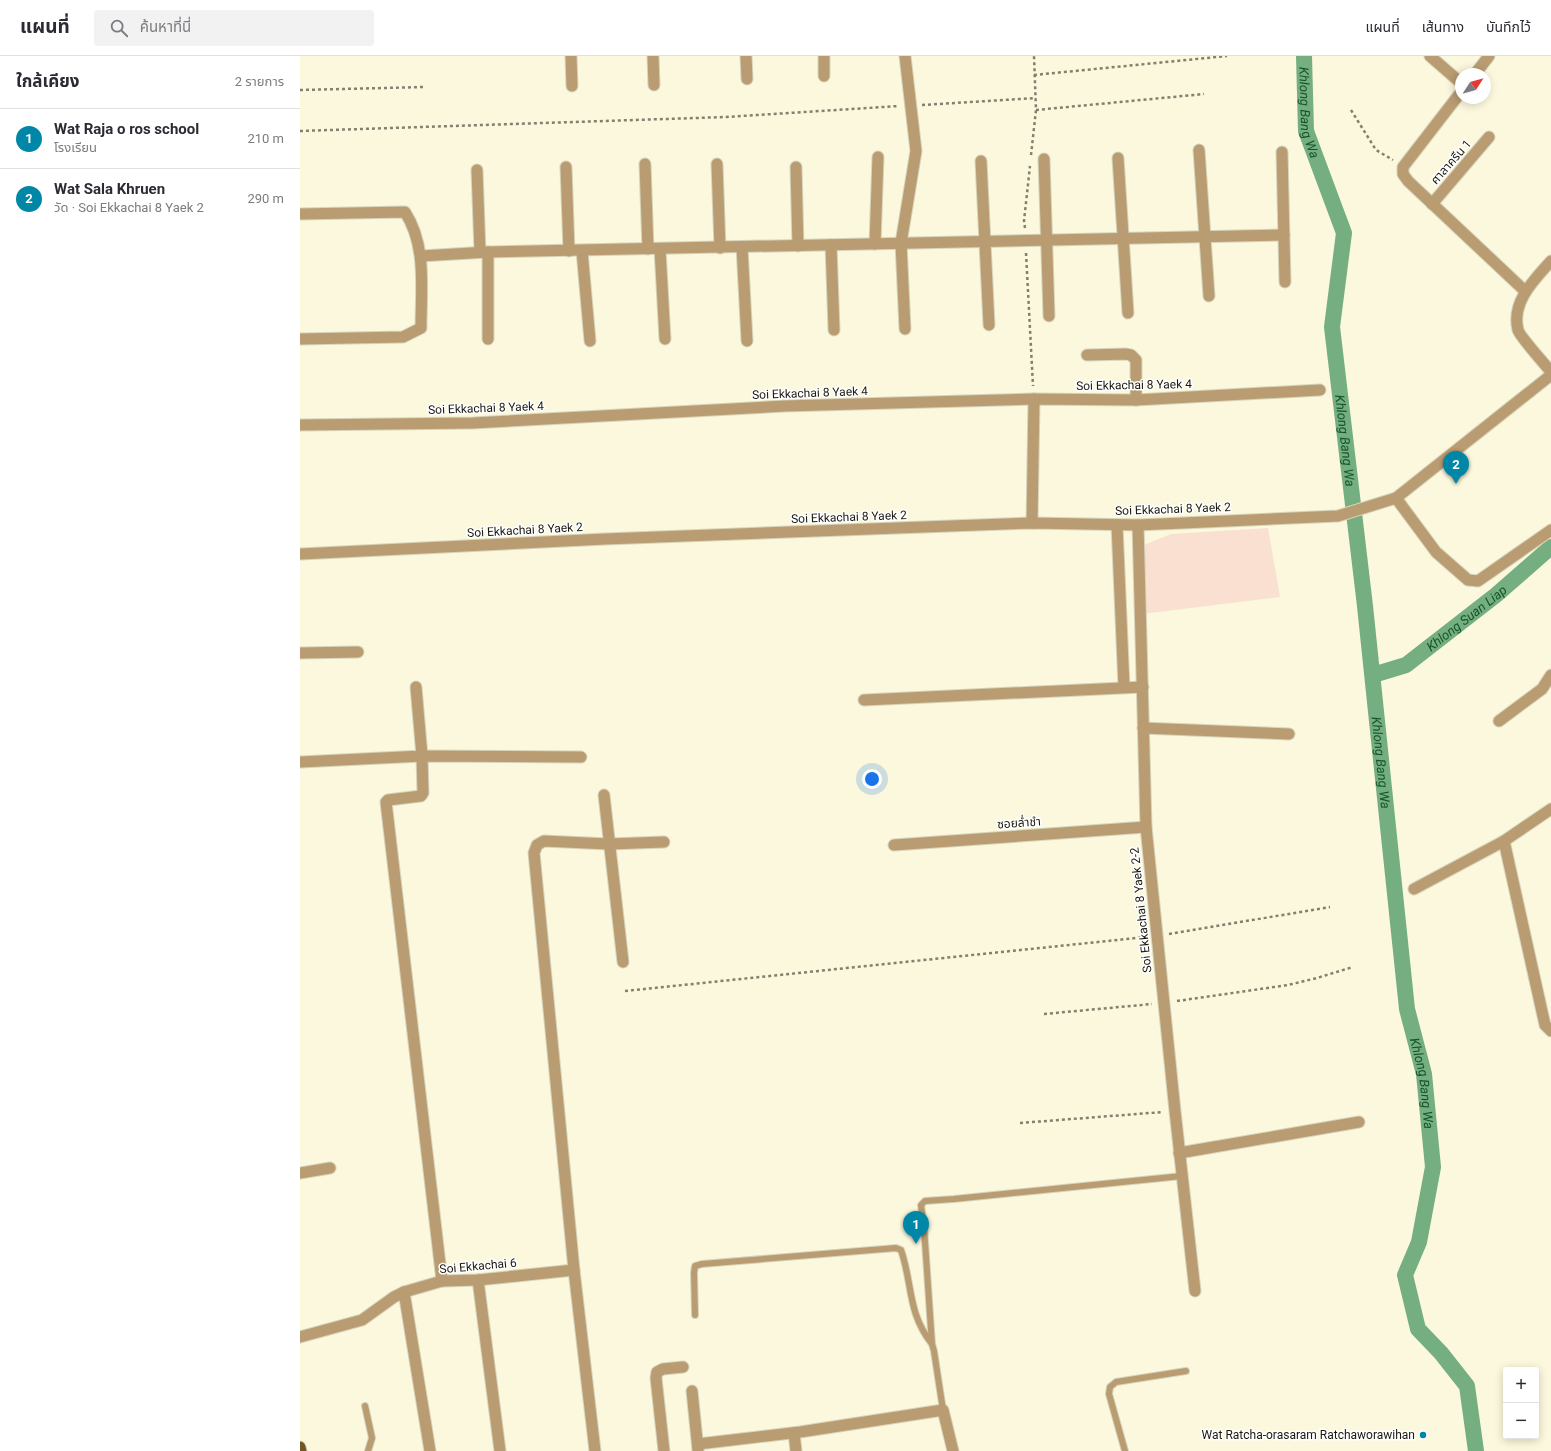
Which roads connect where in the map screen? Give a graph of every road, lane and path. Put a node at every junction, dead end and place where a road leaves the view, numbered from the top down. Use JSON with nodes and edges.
{"nodes":[{"id":1,"x":571,"y":56,"type":"edge"},
{"id":2,"x":653,"y":56,"type":"edge"},
{"id":3,"x":746,"y":56,"type":"edge"},
{"id":4,"x":824,"y":56,"type":"edge"},
{"id":5,"x":905,"y":56,"type":"edge"},
{"id":6,"x":1227,"y":56,"type":"edge"},
{"id":7,"x":1430,"y":56,"type":"edge"},
{"id":8,"x":1489,"y":56,"type":"edge"},
{"id":9,"x":1480,"y":68,"type":"edge"},
{"id":10,"x":1034,"y":75,"type":"dead end"},
{"id":11,"x":824,"y":76,"type":"dead end"},
{"id":12,"x":1455,"y":77,"type":"edge"},
{"id":13,"x":747,"y":79,"type":"dead end"},
{"id":14,"x":654,"y":85,"type":"dead end"},
{"id":15,"x":572,"y":86,"type":"dead end"},
{"id":16,"x":425,"y":87,"type":"dead end"},
{"id":17,"x":300,"y":90,"type":"edge"},
{"id":18,"x":1204,"y":94,"type":"dead end"},
{"id":19,"x":1036,"y":98,"type":"dead end"},
{"id":20,"x":1455,"y":100,"type":"edge"},
{"id":21,"x":911,"y":106,"type":"junction"},
{"id":22,"x":1036,"y":110,"type":"dead end"},
{"id":23,"x":1351,"y":110,"type":"dead end"},
{"id":24,"x":300,"y":131,"type":"edge"},
{"id":25,"x":1489,"y":138,"type":"dead end"},
{"id":26,"x":1199,"y":150,"type":"dead end"},
{"id":27,"x":1282,"y":152,"type":"dead end"},
{"id":28,"x":878,"y":157,"type":"dead end"},
{"id":29,"x":1118,"y":158,"type":"dead end"},
{"id":30,"x":1044,"y":159,"type":"dead end"},
{"id":31,"x":981,"y":161,"type":"dead end"},
{"id":32,"x":645,"y":164,"type":"dead end"},
{"id":33,"x":717,"y":164,"type":"dead end"},
{"id":34,"x":566,"y":167,"type":"dead end"},
{"id":35,"x":1403,"y":167,"type":"junction"},
{"id":36,"x":796,"y":168,"type":"dead end"},
{"id":37,"x":477,"y":170,"type":"dead end"},
{"id":38,"x":1432,"y":204,"type":"junction"},
{"id":39,"x":300,"y":214,"type":"edge"},
{"id":40,"x":1284,"y":234,"type":"junction"},
{"id":41,"x":1205,"y":236,"type":"junction"},
{"id":42,"x":1123,"y":238,"type":"junction"},
{"id":43,"x":1046,"y":240,"type":"junction"},
{"id":44,"x":985,"y":241,"type":"junction"},
{"id":45,"x":902,"y":243,"type":"junction"},
{"id":46,"x":875,"y":244,"type":"junction"},
{"id":47,"x":832,"y":245,"type":"junction"},
{"id":48,"x":798,"y":246,"type":"junction"},
{"id":49,"x":742,"y":247,"type":"junction"},
{"id":50,"x":720,"y":248,"type":"junction"},
{"id":51,"x":648,"y":249,"type":"junction"},
{"id":52,"x":660,"y":249,"type":"junction"},
{"id":53,"x":570,"y":251,"type":"junction"},
{"id":54,"x":582,"y":251,"type":"junction"},
{"id":55,"x":484,"y":252,"type":"junction"},
{"id":56,"x":421,"y":256,"type":"junction"},
{"id":57,"x":1551,"y":261,"type":"edge"},
{"id":58,"x":1284,"y":282,"type":"dead end"},
{"id":59,"x":1525,"y":291,"type":"junction"},
{"id":60,"x":1209,"y":296,"type":"dead end"},
{"id":61,"x":1128,"y":313,"type":"dead end"},
{"id":62,"x":1049,"y":316,"type":"dead end"},
{"id":63,"x":989,"y":325,"type":"dead end"},
{"id":64,"x":834,"y":330,"type":"dead end"},
{"id":65,"x":905,"y":330,"type":"dead end"},
{"id":66,"x":300,"y":339,"type":"edge"},
{"id":67,"x":488,"y":339,"type":"dead end"},
{"id":68,"x":665,"y":339,"type":"dead end"},
{"id":69,"x":590,"y":341,"type":"dead end"},
{"id":70,"x":747,"y":341,"type":"dead end"},
{"id":71,"x":1087,"y":355,"type":"dead end"},
{"id":72,"x":1551,"y":372,"type":"edge"},
{"id":73,"x":1551,"y":375,"type":"edge"},
{"id":74,"x":1320,"y":390,"type":"dead end"},
{"id":75,"x":1034,"y":399,"type":"junction"},
{"id":76,"x":1136,"y":400,"type":"junction"},
{"id":77,"x":300,"y":425,"type":"edge"},
{"id":78,"x":1396,"y":498,"type":"junction"},
{"id":79,"x":1032,"y":523,"type":"junction"},
{"id":80,"x":1117,"y":525,"type":"junction"},
{"id":81,"x":1138,"y":525,"type":"junction"},
{"id":82,"x":1551,"y":530,"type":"edge"},
{"id":83,"x":300,"y":554,"type":"edge"},
{"id":84,"x":358,"y":652,"type":"dead end"},
{"id":85,"x":300,"y":653,"type":"edge"},
{"id":86,"x":1551,"y":675,"type":"edge"},
{"id":87,"x":1143,"y":686,"type":"junction"},
{"id":88,"x":416,"y":687,"type":"dead end"},
{"id":89,"x":1124,"y":687,"type":"junction"},
{"id":90,"x":864,"y":700,"type":"dead end"},
{"id":91,"x":1499,"y":721,"type":"dead end"},
{"id":92,"x":1143,"y":728,"type":"junction"},
{"id":93,"x":1289,"y":734,"type":"dead end"},
{"id":94,"x":422,"y":756,"type":"junction"},
{"id":95,"x":581,"y":757,"type":"dead end"},
{"id":96,"x":300,"y":762,"type":"edge"},
{"id":97,"x":604,"y":795,"type":"dead end"},
{"id":98,"x":1551,"y":809,"type":"edge"},
{"id":99,"x":1146,"y":827,"type":"junction"},
{"id":100,"x":1504,"y":841,"type":"junction"},
{"id":101,"x":664,"y":842,"type":"dead end"},
{"id":102,"x":609,"y":844,"type":"junction"},
{"id":103,"x":894,"y":845,"type":"dead end"},
{"id":104,"x":1414,"y":888,"type":"dead end"},
{"id":105,"x":1330,"y":907,"type":"dead end"},
{"id":106,"x":1157,"y":936,"type":"junction"},
{"id":107,"x":623,"y":962,"type":"dead end"},
{"id":108,"x":1352,"y":967,"type":"dead end"},
{"id":109,"x":625,"y":991,"type":"dead end"},
{"id":110,"x":1164,"y":1003,"type":"junction"},
{"id":111,"x":1044,"y":1014,"type":"dead end"},
{"id":112,"x":1548,"y":1028,"type":"edge"},
{"id":113,"x":1174,"y":1111,"type":"junction"},
{"id":114,"x":1359,"y":1122,"type":"dead end"},
{"id":115,"x":1020,"y":1123,"type":"dead end"},
{"id":116,"x":1179,"y":1154,"type":"junction"},
{"id":117,"x":330,"y":1168,"type":"dead end"},
{"id":118,"x":300,"y":1173,"type":"edge"},
{"id":119,"x":1182,"y":1176,"type":"junction"},
{"id":120,"x":574,"y":1270,"type":"junction"},
{"id":121,"x":478,"y":1280,"type":"junction"},
{"id":122,"x":442,"y":1281,"type":"junction"},
{"id":123,"x":1195,"y":1291,"type":"dead end"},
{"id":124,"x":404,"y":1292,"type":"junction"},
{"id":125,"x":695,"y":1315,"type":"dead end"},
{"id":126,"x":300,"y":1337,"type":"edge"},
{"id":127,"x":932,"y":1344,"type":"junction"},
{"id":128,"x":683,"y":1367,"type":"dead end"},
{"id":129,"x":1186,"y":1371,"type":"dead end"},
{"id":130,"x":692,"y":1391,"type":"dead end"},
{"id":131,"x":365,"y":1406,"type":"dead end"},
{"id":132,"x":943,"y":1410,"type":"junction"},
{"id":133,"x":794,"y":1433,"type":"junction"},
{"id":134,"x":300,"y":1447,"type":"edge"},
{"id":135,"x":698,"y":1448,"type":"edge"},
{"id":136,"x":301,"y":1451,"type":"edge"},
{"id":137,"x":368,"y":1451,"type":"edge"},
{"id":138,"x":430,"y":1451,"type":"edge"},
{"id":139,"x":500,"y":1451,"type":"edge"},
{"id":140,"x":595,"y":1451,"type":"edge"},
{"id":141,"x":664,"y":1451,"type":"edge"},
{"id":142,"x":796,"y":1451,"type":"edge"},
{"id":143,"x":953,"y":1451,"type":"edge"},
{"id":144,"x":1125,"y":1451,"type":"edge"}],
"edges":[{"from":1,"to":15,"type":"street"},
{"from":2,"to":14,"type":"street"},
{"from":3,"to":13,"type":"street"},
{"from":4,"to":11,"type":"street"},
{"from":5,"to":21,"type":"street"},
{"from":6,"to":10,"type":"path"},
{"from":7,"to":12,"type":"street"},
{"from":8,"to":9,"type":"street"},
{"from":16,"to":17,"type":"path"},
{"from":18,"to":22,"type":"path"},
{"from":19,"to":21,"type":"path"},
{"from":20,"to":35,"type":"street"},
{"from":21,"to":24,"type":"path"},
{"from":21,"to":45,"type":"street"},
{"from":23,"to":35,"type":"path"},
{"from":25,"to":38,"type":"street","name":"ศาลาครืน 1"},
{"from":26,"to":41,"type":"street"},
{"from":27,"to":40,"type":"street"},
{"from":28,"to":46,"type":"street"},
{"from":29,"to":42,"type":"street"},
{"from":30,"to":43,"type":"street"},
{"from":31,"to":44,"type":"street"},
{"from":32,"to":51,"type":"street"},
{"from":33,"to":50,"type":"street"},
{"from":34,"to":53,"type":"street"},
{"from":35,"to":38,"type":"street"},
{"from":36,"to":48,"type":"street"},
{"from":37,"to":55,"type":"street"},
{"from":38,"to":59,"type":"street"},
{"from":39,"to":56,"type":"street"},
{"from":40,"to":41,"type":"street"},
{"from":40,"to":58,"type":"street"},
{"from":41,"to":42,"type":"street"},
{"from":41,"to":60,"type":"street"},
{"from":42,"to":43,"type":"street"},
{"from":42,"to":61,"type":"street"},
{"from":43,"to":44,"type":"street"},
{"from":43,"to":62,"type":"street"},
{"from":44,"to":45,"type":"street"},
{"from":44,"to":63,"type":"street"},
{"from":45,"to":46,"type":"street"},
{"from":45,"to":65,"type":"street"},
{"from":46,"to":47,"type":"street"},
{"from":47,"to":48,"type":"street"},
{"from":47,"to":64,"type":"street"},
{"from":48,"to":49,"type":"street"},
{"from":49,"to":50,"type":"street"},
{"from":49,"to":70,"type":"street"},
{"from":50,"to":52,"type":"street"},
{"from":51,"to":52,"type":"street"},
{"from":51,"to":54,"type":"street"},
{"from":52,"to":68,"type":"street"},
{"from":53,"to":54,"type":"street"},
{"from":53,"to":55,"type":"street"},
{"from":54,"to":69,"type":"street"},
{"from":55,"to":56,"type":"street"},
{"from":55,"to":67,"type":"street"},
{"from":56,"to":66,"type":"street"},
{"from":57,"to":59,"type":"street"},
{"from":59,"to":72,"type":"street"},
{"from":71,"to":76,"type":"street"},
{"from":73,"to":78,"type":"street"},
{"from":74,"to":76,"type":"street","name":"Soi Ekkachai 8 Yaek 4"},
{"from":75,"to":76,"type":"street","name":"Soi Ekkachai 8 Yaek 4"},
{"from":75,"to":77,"type":"street","name":"Soi Ekkachai 8 Yaek 4"},
{"from":75,"to":79,"type":"street"},
{"from":78,"to":81,"type":"street","name":"Soi Ekkachai 8 Yaek 2"},
{"from":78,"to":82,"type":"street"},
{"from":79,"to":80,"type":"street","name":"Soi Ekkachai 8 Yaek 2"},
{"from":79,"to":83,"type":"street","name":"Soi Ekkachai 8 Yaek 2"},
{"from":80,"to":81,"type":"street","name":"Soi Ekkachai 8 Yaek 2"},
{"from":80,"to":89,"type":"street"},
{"from":81,"to":87,"type":"street","name":"Soi Ekkachai 8 Yaek 2-2"},
{"from":84,"to":85,"type":"street"},
{"from":86,"to":91,"type":"street"},
{"from":87,"to":89,"type":"street"},
{"from":87,"to":92,"type":"street","name":"Soi Ekkachai 8 Yaek 2-2"},
{"from":88,"to":94,"type":"street"},
{"from":89,"to":90,"type":"street"},
{"from":92,"to":93,"type":"street"},
{"from":92,"to":99,"type":"street","name":"Soi Ekkachai 8 Yaek 2-2"},
{"from":94,"to":95,"type":"street"},
{"from":94,"to":96,"type":"street"},
{"from":94,"to":122,"type":"street"},
{"from":97,"to":102,"type":"street"},
{"from":98,"to":100,"type":"street"},
{"from":99,"to":103,"type":"street","name":"ซอยล่ำชำ"},
{"from":99,"to":106,"type":"street","name":"Soi Ekkachai 8 Yaek 2-2"},
{"from":100,"to":104,"type":"street"},
{"from":100,"to":112,"type":"street"},
{"from":101,"to":102,"type":"street"},
{"from":102,"to":107,"type":"street"},
{"from":102,"to":120,"type":"street"},
{"from":105,"to":106,"type":"path"},
{"from":106,"to":109,"type":"path"},
{"from":106,"to":110,"type":"street","name":"Soi Ekkachai 8 Yaek 2-2"},
{"from":108,"to":110,"type":"path"},
{"from":110,"to":111,"type":"path"},
{"from":110,"to":113,"type":"street","name":"Soi Ekkachai 8 Yaek 2-2"},
{"from":113,"to":115,"type":"path"},
{"from":113,"to":116,"type":"street","name":"Soi Ekkachai 8 Yaek 2-2"},
{"from":114,"to":116,"type":"street"},
{"from":116,"to":119,"type":"street","name":"Soi Ekkachai 8 Yaek 2-2"},
{"from":117,"to":118,"type":"street"},
{"from":119,"to":123,"type":"street","name":"Soi Ekkachai 8 Yaek 2-2"},
{"from":119,"to":127,"type":"lane"},
{"from":120,"to":121,"type":"street","name":"Soi Ekkachai 6"},
{"from":120,"to":140,"type":"street"},
{"from":121,"to":122,"type":"street","name":"Soi Ekkachai 6"},
{"from":121,"to":139,"type":"street"},
{"from":122,"to":124,"type":"street","name":"Soi Ekkachai 6"},
{"from":124,"to":126,"type":"street","name":"Soi Ekkachai 6"},
{"from":124,"to":138,"type":"street"},
{"from":125,"to":127,"type":"lane"},
{"from":127,"to":132,"type":"lane"},
{"from":128,"to":141,"type":"street"},
{"from":129,"to":144,"type":"lane"},
{"from":130,"to":135,"type":"street"},
{"from":131,"to":137,"type":"lane"},
{"from":132,"to":133,"type":"street"},
{"from":132,"to":143,"type":"street"},
{"from":133,"to":135,"type":"street"},
{"from":133,"to":142,"type":"street"},
{"from":134,"to":136,"type":"main road"}]}
